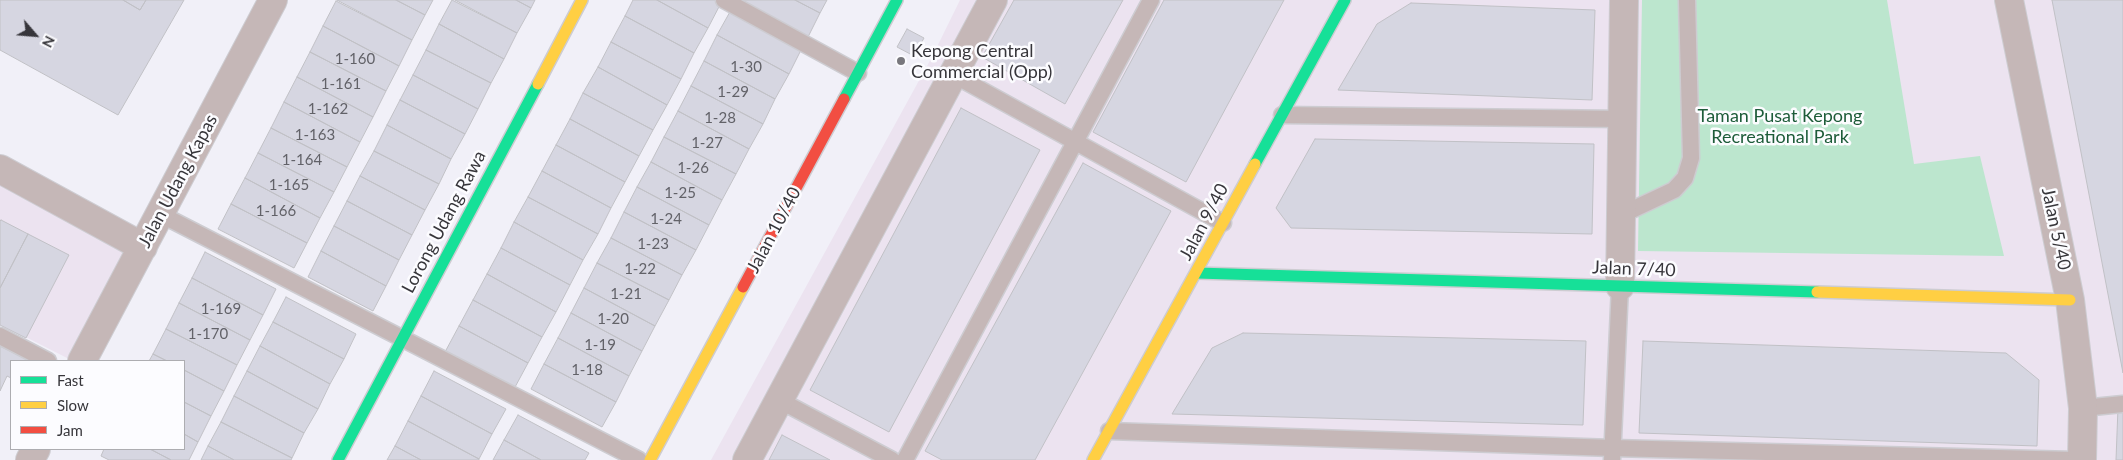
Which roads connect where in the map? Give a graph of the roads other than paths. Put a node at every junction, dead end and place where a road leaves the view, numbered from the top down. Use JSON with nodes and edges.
{"nodes":[{"id":1,"x":273,"y":0,"type":"edge"},
{"id":2,"x":582,"y":0,"type":"edge"},
{"id":3,"x":724,"y":0,"type":"edge"},
{"id":4,"x":898,"y":0,"type":"edge"},
{"id":5,"x":993,"y":0,"type":"edge"},
{"id":6,"x":1151,"y":0,"type":"edge"},
{"id":7,"x":1345,"y":0,"type":"edge"},
{"id":8,"x":1624,"y":0,"type":"edge"},
{"id":9,"x":1687,"y":0,"type":"edge"},
{"id":10,"x":2009,"y":0,"type":"edge"},
{"id":11,"x":858,"y":74,"type":"junction"},
{"id":12,"x":954,"y":75,"type":"junction"},
{"id":13,"x":1282,"y":115,"type":"junction"},
{"id":14,"x":1623,"y":119,"type":"junction"},
{"id":15,"x":1076,"y":141,"type":"junction"},
{"id":16,"x":0,"y":168,"type":"edge"},
{"id":17,"x":160,"y":214,"type":"junction"},
{"id":18,"x":1621,"y":215,"type":"junction"},
{"id":19,"x":1224,"y":222,"type":"junction"},
{"id":20,"x":143,"y":247,"type":"junction"},
{"id":21,"x":1197,"y":273,"type":"junction"},
{"id":22,"x":1620,"y":286,"type":"junction"},
{"id":23,"x":2070,"y":300,"type":"junction"},
{"id":24,"x":0,"y":336,"type":"edge"},
{"id":25,"x":402,"y":339,"type":"junction"},
{"id":26,"x":46,"y":360,"type":"edge"},
{"id":27,"x":83,"y":360,"type":"edge"},
{"id":28,"x":779,"y":400,"type":"junction"},
{"id":29,"x":2123,"y":404,"type":"edge"},
{"id":30,"x":2083,"y":408,"type":"junction"},
{"id":31,"x":1109,"y":431,"type":"junction"},
{"id":32,"x":1612,"y":454,"type":"edge"},
{"id":33,"x":338,"y":460,"type":"edge"},
{"id":34,"x":639,"y":460,"type":"edge"},
{"id":35,"x":650,"y":460,"type":"edge"},
{"id":36,"x":747,"y":460,"type":"edge"},
{"id":37,"x":892,"y":460,"type":"edge"},
{"id":38,"x":904,"y":460,"type":"edge"},
{"id":39,"x":1093,"y":460,"type":"edge"},
{"id":40,"x":2074,"y":460,"type":"edge"},
{"id":41,"x":2082,"y":460,"type":"edge"}],
"edges":[{"from":1,"to":17,"type":"street","name":"Jalan Udang Kapas"},
{"from":2,"to":25,"type":"street","name":"Lorong Udang Rawa"},
{"from":3,"to":11,"type":"lane"},
{"from":4,"to":11,"type":"street","name":"Jalan 10/40"},
{"from":5,"to":12,"type":"street"},
{"from":6,"to":15,"type":"lane"},
{"from":7,"to":13,"type":"street","name":"Jalan 9/40"},
{"from":8,"to":14,"type":"street"},
{"from":9,"to":18,"type":"lane"},
{"from":10,"to":23,"type":"street","name":"Jalan 5/40"},
{"from":11,"to":35,"type":"street","name":"Jalan 10/40"},
{"from":12,"to":15,"type":"lane"},
{"from":12,"to":28,"type":"street"},
{"from":13,"to":14,"type":"lane"},
{"from":13,"to":19,"type":"street","name":"Jalan 9/40"},
{"from":14,"to":18,"type":"street"},
{"from":15,"to":19,"type":"lane"},
{"from":15,"to":38,"type":"lane"},
{"from":16,"to":20,"type":"street"},
{"from":17,"to":20,"type":"street","name":"Jalan Udang Kapas"},
{"from":17,"to":25,"type":"lane"},
{"from":18,"to":22,"type":"street"},
{"from":19,"to":21,"type":"street","name":"Jalan 9/40"},
{"from":20,"to":27,"type":"street","name":"Jalan Udang Kapas"},
{"from":21,"to":22,"type":"street","name":"Jalan 7/40"},
{"from":21,"to":31,"type":"street","name":"Jalan 9/40"},
{"from":22,"to":23,"type":"street","name":"Jalan 7/40"},
{"from":22,"to":32,"type":"lane"},
{"from":23,"to":30,"type":"street","name":"Jalan 5/40"},
{"from":24,"to":26,"type":"lane"},
{"from":25,"to":33,"type":"street","name":"Lorong Udang Rawa"},
{"from":25,"to":34,"type":"lane"},
{"from":28,"to":36,"type":"street"},
{"from":28,"to":37,"type":"lane"},
{"from":29,"to":30,"type":"lane"},
{"from":30,"to":41,"type":"street","name":"Jalan 5/40"},
{"from":31,"to":32,"type":"lane"},
{"from":31,"to":39,"type":"street","name":"Jalan 9/40"},
{"from":32,"to":40,"type":"lane"}]}
